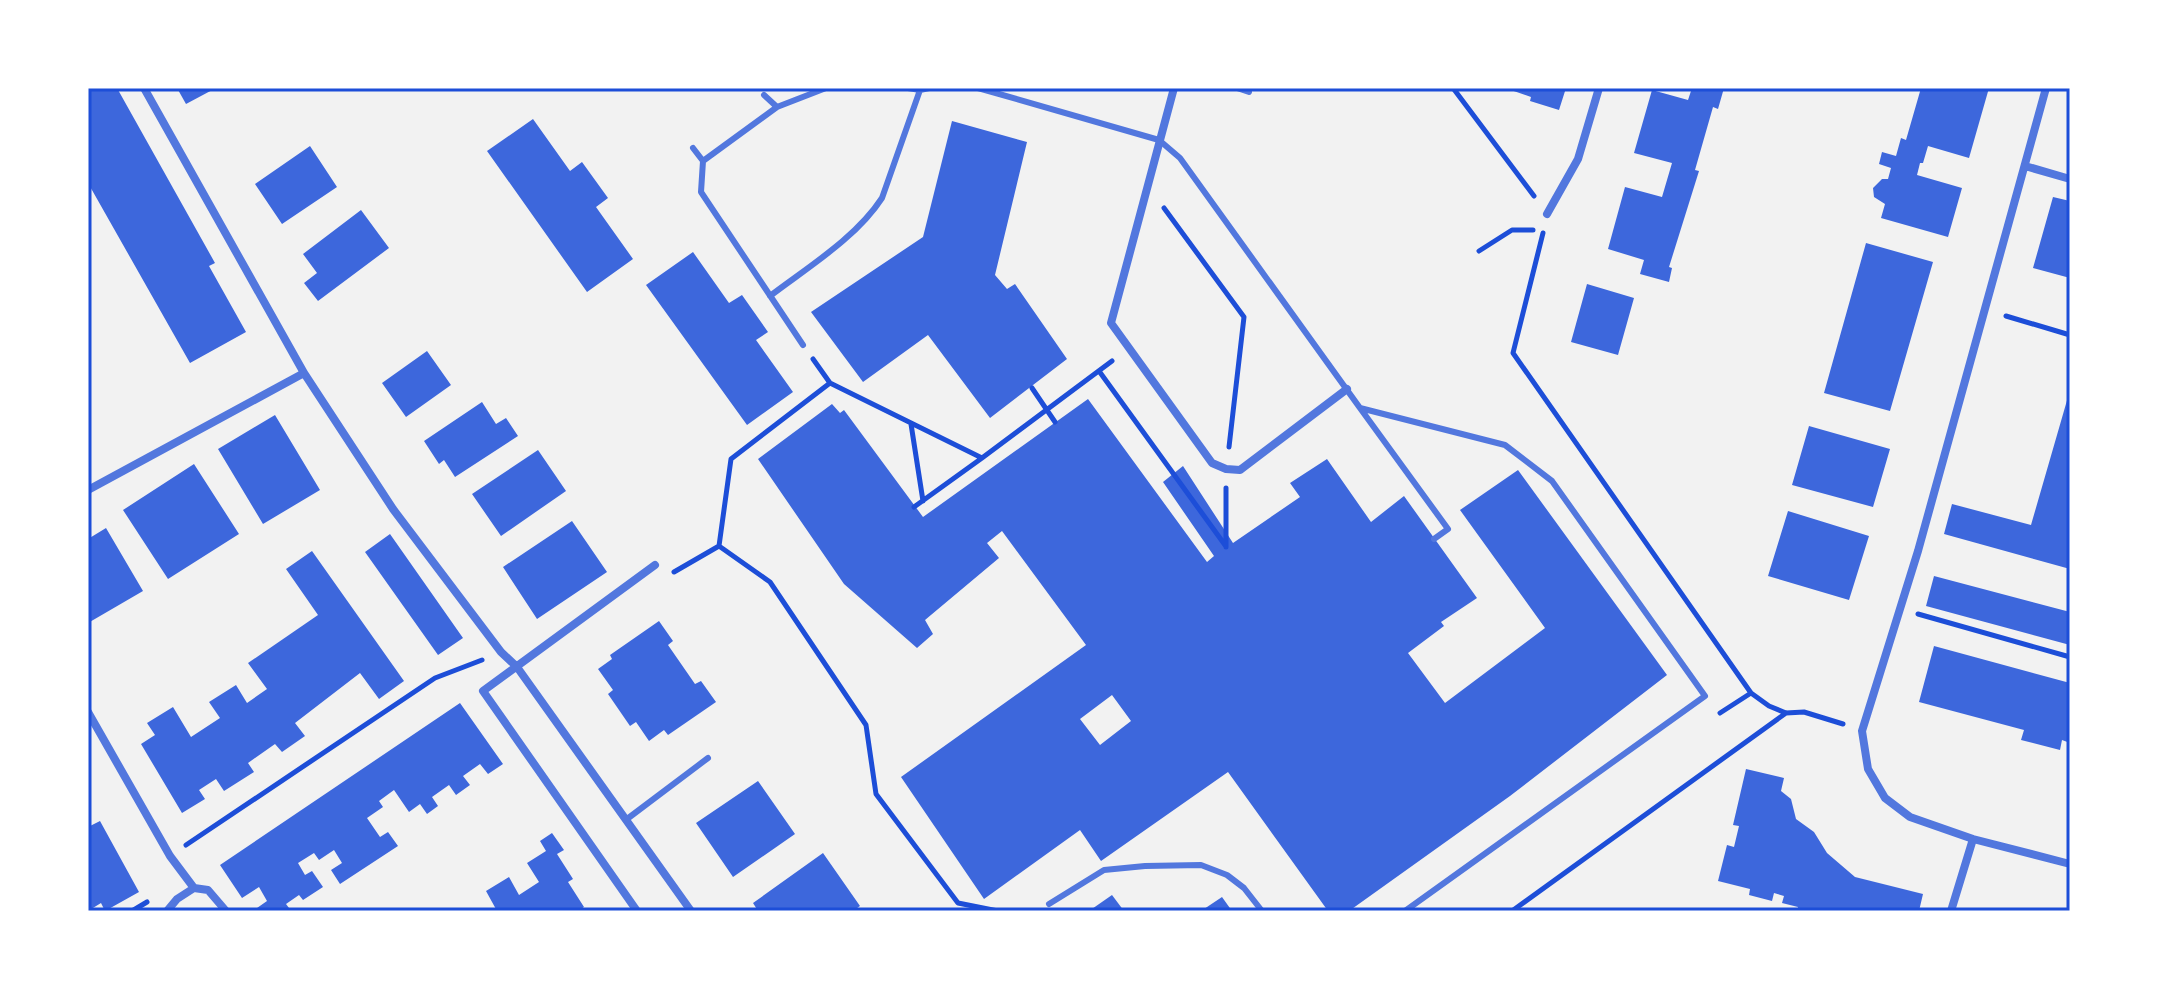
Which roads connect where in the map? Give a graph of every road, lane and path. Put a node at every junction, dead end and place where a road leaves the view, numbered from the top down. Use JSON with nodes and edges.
{"nodes":[{"id":1,"x":144,"y":88,"type":"edge"},
{"id":2,"x":826,"y":88,"type":"edge"},
{"id":3,"x":908,"y":88,"type":"edge"},
{"id":4,"x":929,"y":88,"type":"edge"},
{"id":5,"x":978,"y":88,"type":"edge"},
{"id":6,"x":1174,"y":88,"type":"edge"},
{"id":7,"x":1237,"y":88,"type":"edge"},
{"id":8,"x":1248,"y":88,"type":"edge"},
{"id":9,"x":1453,"y":88,"type":"edge"},
{"id":10,"x":1599,"y":88,"type":"edge"},
{"id":11,"x":2046,"y":88,"type":"edge"},
{"id":12,"x":920,"y":90,"type":"junction"},
{"id":13,"x":764,"y":95,"type":"dead end"},
{"id":14,"x":777,"y":107,"type":"junction"},
{"id":15,"x":1159,"y":140,"type":"junction"},
{"id":16,"x":693,"y":148,"type":"dead end"},
{"id":17,"x":703,"y":161,"type":"junction"},
{"id":18,"x":2025,"y":166,"type":"junction"},
{"id":19,"x":2070,"y":179,"type":"edge"},
{"id":20,"x":1147,"y":186,"type":"junction"},
{"id":21,"x":1547,"y":214,"type":"junction"},
{"id":22,"x":1544,"y":230,"type":"junction"},
{"id":23,"x":1479,"y":251,"type":"dead end"},
{"id":24,"x":770,"y":296,"type":"junction"},
{"id":25,"x":1985,"y":310,"type":"junction"},
{"id":26,"x":2070,"y":335,"type":"edge"},
{"id":27,"x":803,"y":345,"type":"joint"},
{"id":28,"x":1129,"y":349,"type":"junction"},
{"id":29,"x":1099,"y":371,"type":"junction"},
{"id":30,"x":304,"y":373,"type":"junction"},
{"id":31,"x":830,"y":383,"type":"junction"},
{"id":32,"x":1032,"y":388,"type":"dead end"},
{"id":33,"x":1347,"y":389,"type":"junction"},
{"id":34,"x":1360,"y":408,"type":"junction"},
{"id":35,"x":1046,"y":410,"type":"junction"},
{"id":36,"x":1055,"y":422,"type":"dead end"},
{"id":37,"x":911,"y":423,"type":"junction"},
{"id":38,"x":982,"y":458,"type":"junction"},
{"id":39,"x":1226,"y":469,"type":"junction"},
{"id":40,"x":88,"y":490,"type":"edge"},
{"id":41,"x":923,"y":501,"type":"junction"},
{"id":42,"x":914,"y":507,"type":"dead end"},
{"id":43,"x":1434,"y":539,"type":"dead end"},
{"id":44,"x":719,"y":546,"type":"junction"},
{"id":45,"x":655,"y":565,"type":"joint"},
{"id":46,"x":1898,"y":609,"type":"junction"},
{"id":47,"x":501,"y":652,"type":"junction"},
{"id":48,"x":2070,"y":657,"type":"edge"},
{"id":49,"x":517,"y":667,"type":"junction"},
{"id":50,"x":88,"y":712,"type":"edge"},
{"id":51,"x":1786,"y":713,"type":"junction"},
{"id":52,"x":1862,"y":731,"type":"junction"},
{"id":53,"x":708,"y":758,"type":"dead end"},
{"id":54,"x":627,"y":819,"type":"junction"},
{"id":55,"x":1973,"y":839,"type":"junction"},
{"id":56,"x":170,"y":856,"type":"junction"},
{"id":57,"x":2070,"y":864,"type":"edge"},
{"id":58,"x":194,"y":888,"type":"junction"},
{"id":59,"x":1049,"y":904,"type":"dead end"},
{"id":60,"x":167,"y":911,"type":"edge"},
{"id":61,"x":226,"y":911,"type":"edge"},
{"id":62,"x":637,"y":911,"type":"edge"},
{"id":63,"x":691,"y":911,"type":"edge"},
{"id":64,"x":998,"y":911,"type":"edge"},
{"id":65,"x":1262,"y":911,"type":"edge"},
{"id":66,"x":1405,"y":911,"type":"edge"},
{"id":67,"x":1512,"y":911,"type":"edge"},
{"id":68,"x":1951,"y":911,"type":"edge"}],
"edges":[{"from":1,"to":30,"type":"street"},
{"from":2,"to":14,"type":"lane"},
{"from":3,"to":12,"type":"lane"},
{"from":4,"to":12,"type":"lane"},
{"from":5,"to":15,"type":"lane"},
{"from":6,"to":15,"type":"street"},
{"from":7,"to":8,"type":"lane"},
{"from":9,"to":21,"type":"path"},
{"from":10,"to":21,"type":"street"},
{"from":11,"to":18,"type":"street"},
{"from":12,"to":24,"type":"lane"},
{"from":13,"to":14,"type":"lane"},
{"from":14,"to":17,"type":"lane"},
{"from":15,"to":20,"type":"street"},
{"from":15,"to":33,"type":"lane"},
{"from":16,"to":17,"type":"lane"},
{"from":17,"to":24,"type":"lane"},
{"from":18,"to":19,"type":"street"},
{"from":18,"to":25,"type":"street"},
{"from":20,"to":28,"type":"street"},
{"from":20,"to":39,"type":"path"},
{"from":21,"to":22,"type":"path"},
{"from":22,"to":23,"type":"path"},
{"from":22,"to":51,"type":"path"},
{"from":24,"to":27,"type":"lane"},
{"from":25,"to":26,"type":"path"},
{"from":25,"to":46,"type":"street"},
{"from":27,"to":31,"type":"path"},
{"from":28,"to":29,"type":"path"},
{"from":28,"to":39,"type":"street"},
{"from":29,"to":35,"type":"path"},
{"from":29,"to":39,"type":"path"},
{"from":30,"to":40,"type":"street"},
{"from":30,"to":47,"type":"street"},
{"from":31,"to":37,"type":"path"},
{"from":31,"to":44,"type":"path"},
{"from":32,"to":35,"type":"path"},
{"from":33,"to":34,"type":"lane"},
{"from":33,"to":39,"type":"street"},
{"from":34,"to":43,"type":"lane"},
{"from":34,"to":66,"type":"lane"},
{"from":35,"to":36,"type":"path"},
{"from":35,"to":38,"type":"path"},
{"from":37,"to":38,"type":"path"},
{"from":37,"to":41,"type":"path"},
{"from":38,"to":41,"type":"path"},
{"from":41,"to":42,"type":"path"},
{"from":44,"to":45,"type":"path"},
{"from":44,"to":64,"type":"path"},
{"from":45,"to":49,"type":"street"},
{"from":46,"to":48,"type":"path"},
{"from":46,"to":52,"type":"street"},
{"from":47,"to":49,"type":"street"},
{"from":47,"to":56,"type":"path"},
{"from":49,"to":54,"type":"street"},
{"from":49,"to":62,"type":"street"},
{"from":50,"to":56,"type":"street"},
{"from":51,"to":52,"type":"path"},
{"from":51,"to":67,"type":"path"},
{"from":52,"to":55,"type":"street"},
{"from":53,"to":54,"type":"lane"},
{"from":54,"to":63,"type":"street"},
{"from":55,"to":57,"type":"street"},
{"from":55,"to":68,"type":"street"},
{"from":56,"to":58,"type":"street"},
{"from":58,"to":60,"type":"street"},
{"from":58,"to":61,"type":"street"},
{"from":59,"to":65,"type":"lane"}]}
